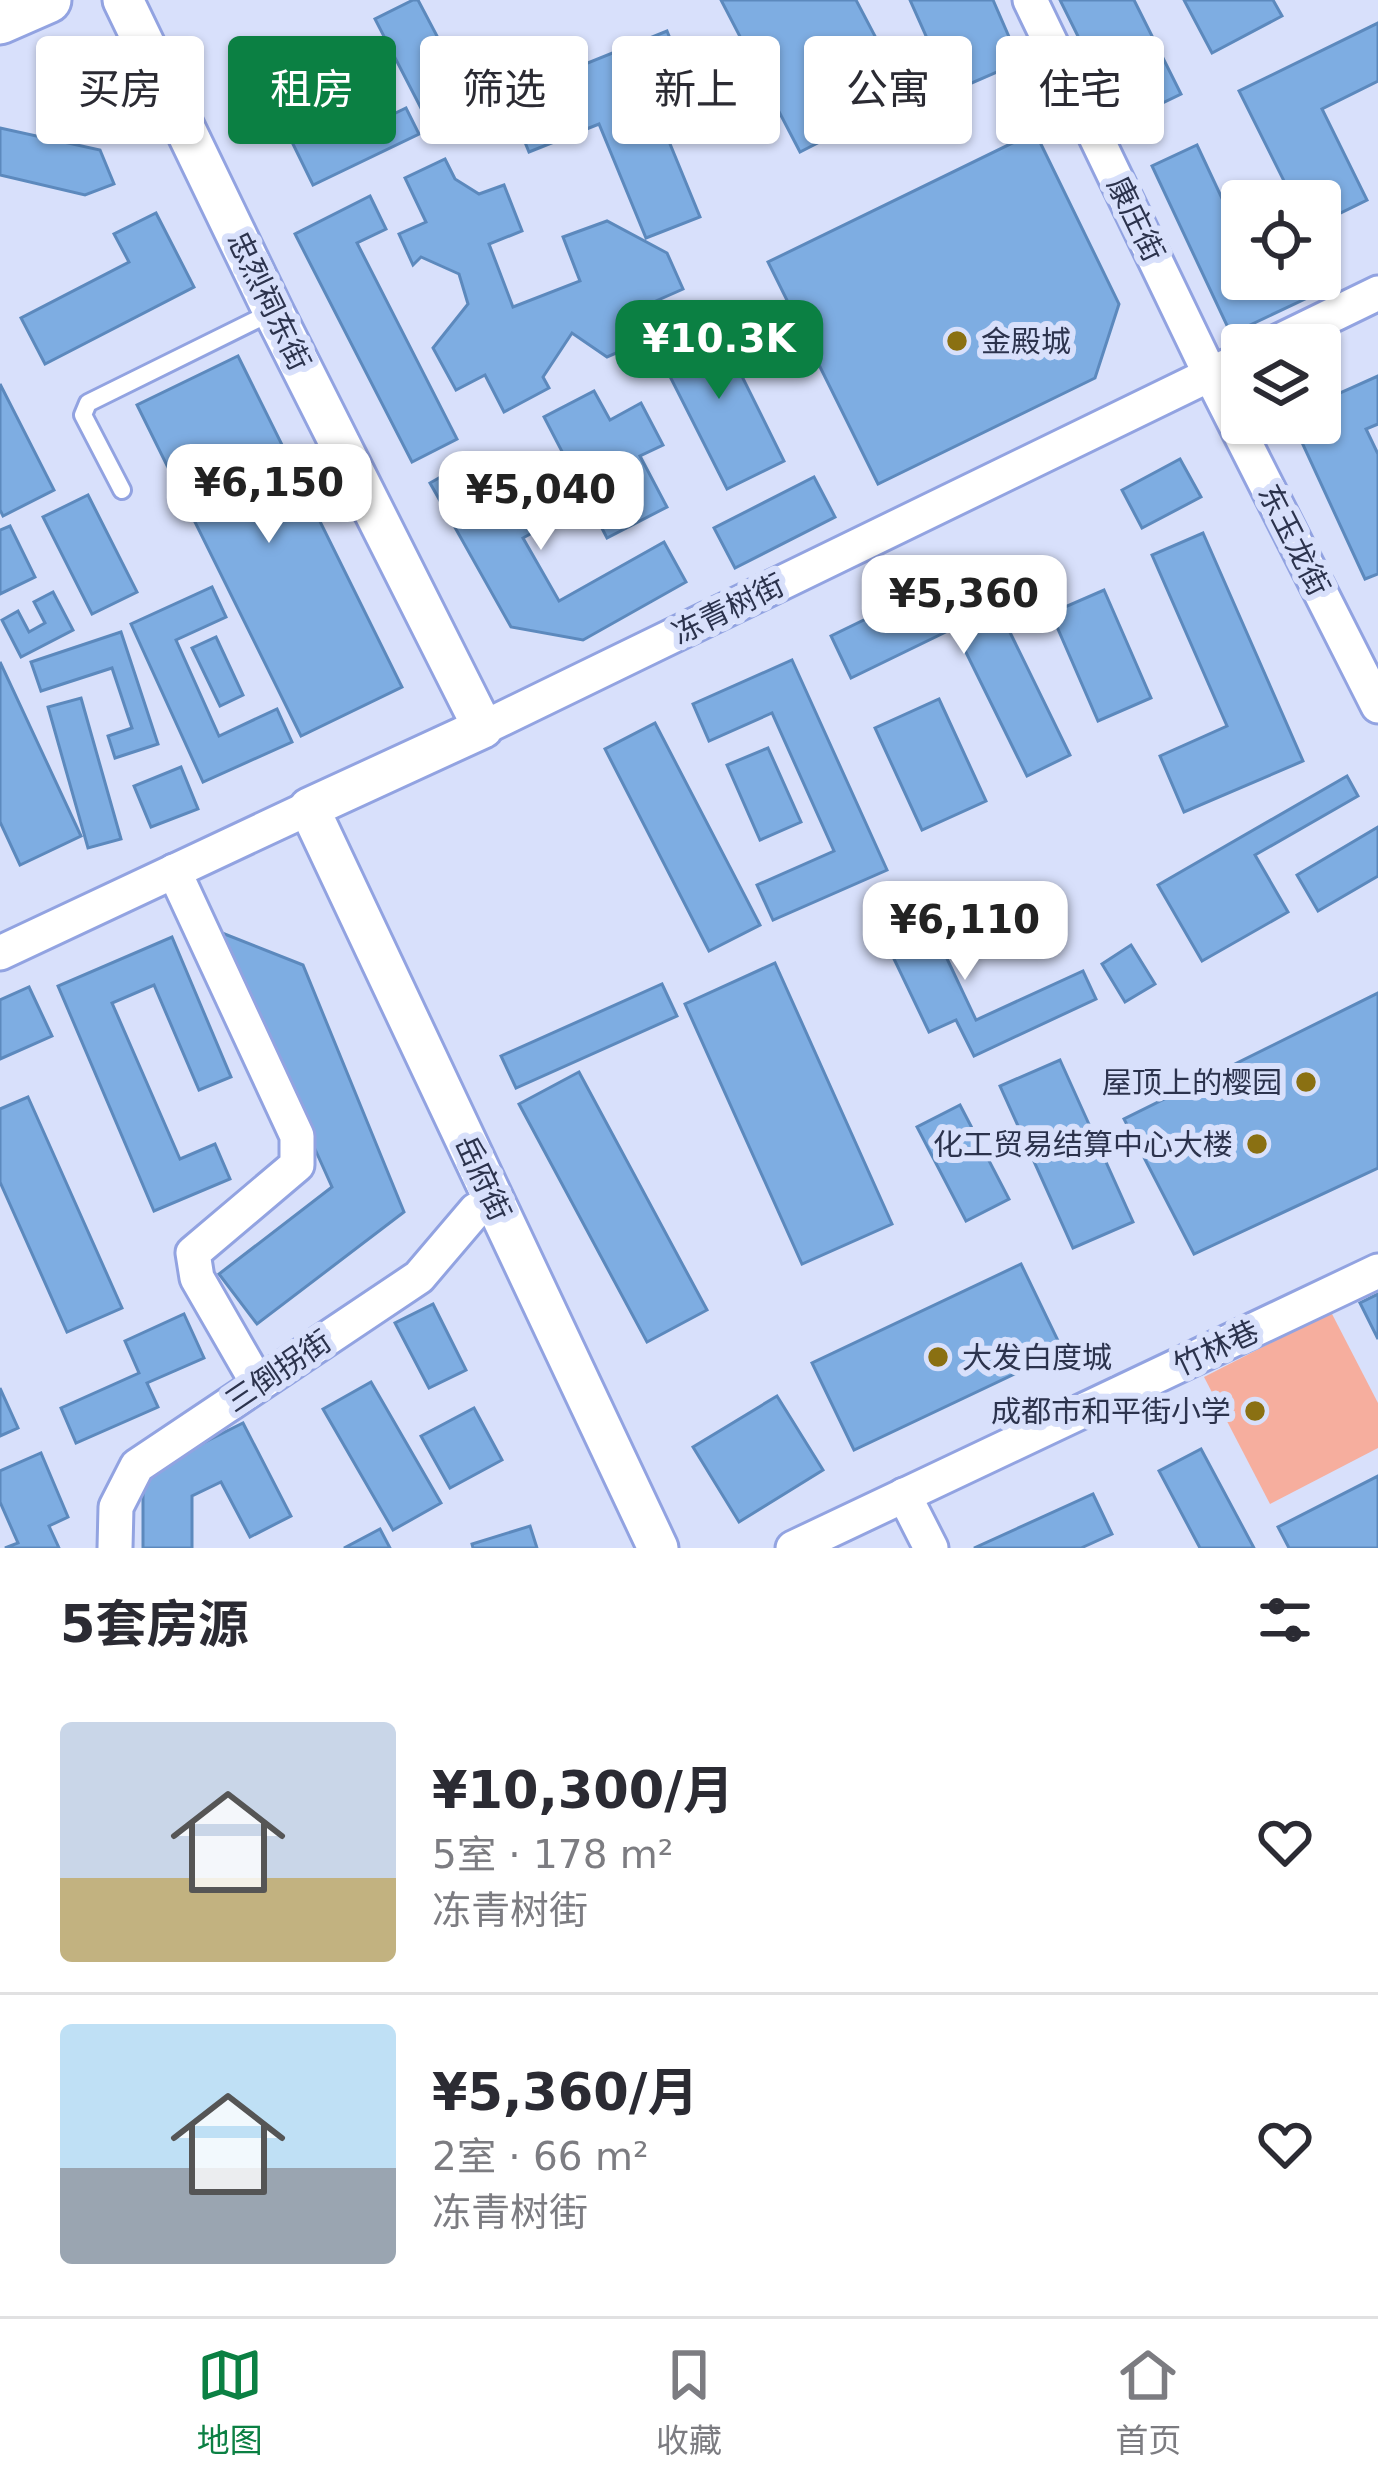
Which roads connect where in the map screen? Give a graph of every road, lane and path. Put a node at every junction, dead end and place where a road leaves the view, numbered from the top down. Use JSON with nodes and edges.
{"nodes":[{"id":1,"x":48,"y":0,"type":"edge"},
{"id":2,"x":123,"y":0,"type":"edge"},
{"id":3,"x":1030,"y":0,"type":"edge"},
{"id":4,"x":0,"y":21,"type":"edge"},
{"id":5,"x":1378,"y":293,"type":"edge"},
{"id":6,"x":273,"y":311,"type":"junction"},
{"id":7,"x":1314,"y":324,"type":"edge"},
{"id":8,"x":1221,"y":369,"type":"edge"},
{"id":9,"x":1210,"y":374,"type":"junction"},
{"id":10,"x":122,"y":490,"type":"dead end"},
{"id":11,"x":1378,"y":706,"type":"edge"},
{"id":12,"x":483,"y":728,"type":"junction"},
{"id":13,"x":309,"y":808,"type":"junction"},
{"id":14,"x":174,"y":871,"type":"junction"},
{"id":15,"x":0,"y":953,"type":"edge"},
{"id":16,"x":476,"y":1210,"type":"dead end"},
{"id":17,"x":1378,"y":1271,"type":"edge"},
{"id":18,"x":258,"y":1384,"type":"junction"},
{"id":19,"x":904,"y":1496,"type":"junction"},
{"id":20,"x":115,"y":1548,"type":"edge"},
{"id":21,"x":658,"y":1548,"type":"edge"},
{"id":22,"x":793,"y":1548,"type":"edge"},
{"id":23,"x":931,"y":1548,"type":"edge"}],
"edges":[{"from":1,"to":4,"type":"main road"},
{"from":2,"to":6,"type":"street","name":"忠烈祠东街"},
{"from":3,"to":9,"type":"street","name":"康庄街"},
{"from":5,"to":7,"type":"street"},
{"from":6,"to":10,"type":"lane"},
{"from":6,"to":12,"type":"street","name":"忠烈祠东街"},
{"from":8,"to":9,"type":"street","name":"冻青树街"},
{"from":9,"to":11,"type":"street","name":"东玉龙街"},
{"from":9,"to":12,"type":"street","name":"冻青树街"},
{"from":12,"to":13,"type":"street","name":"冻青树街"},
{"from":13,"to":14,"type":"street"},
{"from":13,"to":21,"type":"street","name":"岳府街"},
{"from":14,"to":15,"type":"street"},
{"from":14,"to":18,"type":"street"},
{"from":16,"to":18,"type":"street","name":"三倒拐街"},
{"from":17,"to":19,"type":"street","name":"竹林巷"},
{"from":18,"to":20,"type":"street","name":"三倒拐街"},
{"from":19,"to":22,"type":"street","name":"竹林巷"},
{"from":19,"to":23,"type":"street"}]}
